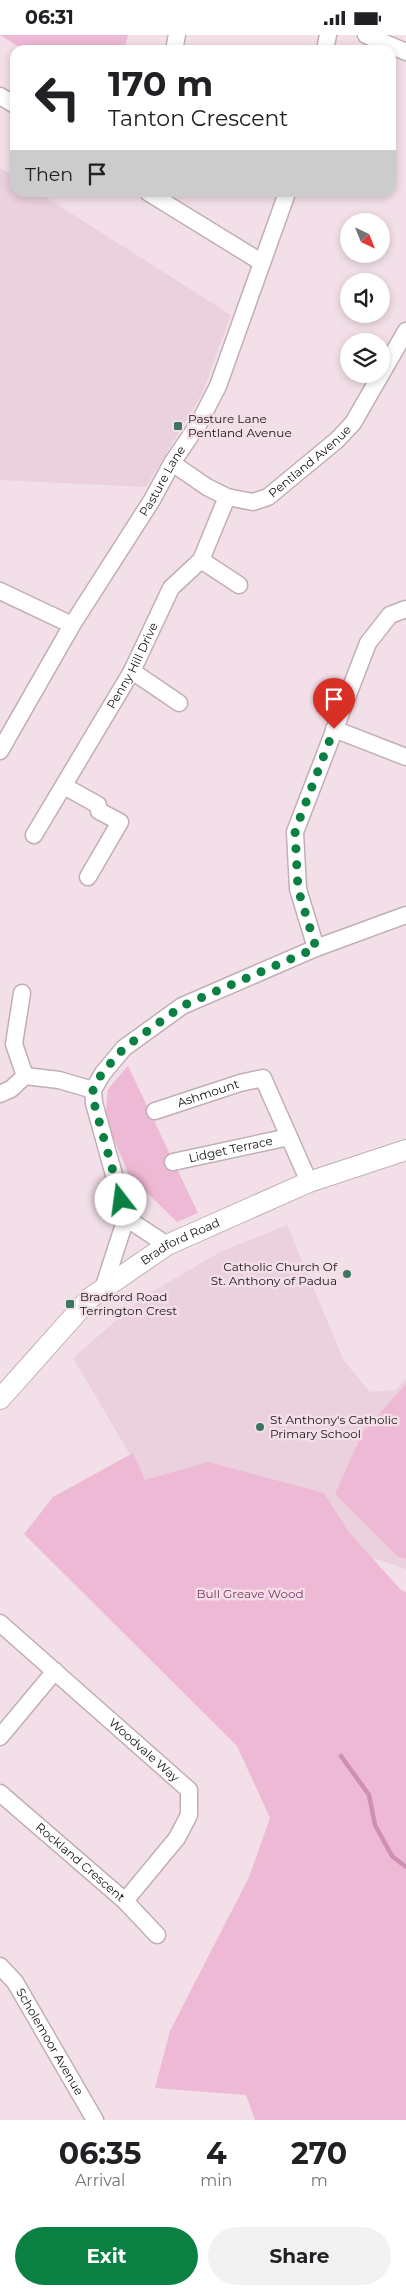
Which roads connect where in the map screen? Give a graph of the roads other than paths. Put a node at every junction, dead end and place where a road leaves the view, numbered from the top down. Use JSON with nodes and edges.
{"nodes":[{"id":1,"x":366,"y":35,"type":"edge"},
{"id":2,"x":390,"y":45,"type":"edge"},
{"id":3,"x":155,"y":197,"type":"edge"},
{"id":4,"x":285,"y":197,"type":"edge"},
{"id":5,"x":261,"y":262,"type":"junction"},
{"id":6,"x":406,"y":331,"type":"edge"},
{"id":7,"x":172,"y":463,"type":"junction"},
{"id":8,"x":227,"y":497,"type":"junction"},
{"id":9,"x":201,"y":560,"type":"junction"},
{"id":10,"x":239,"y":585,"type":"dead end"},
{"id":11,"x":0,"y":591,"type":"edge"},
{"id":12,"x":406,"y":609,"type":"edge"},
{"id":13,"x":72,"y":625,"type":"junction"},
{"id":14,"x":132,"y":671,"type":"junction"},
{"id":15,"x":179,"y":703,"type":"dead end"},
{"id":16,"x":334,"y":729,"type":"junction"},
{"id":17,"x":0,"y":751,"type":"edge"},
{"id":18,"x":406,"y":757,"type":"edge"},
{"id":19,"x":64,"y":786,"type":"junction"},
{"id":20,"x":34,"y":835,"type":"dead end"},
{"id":21,"x":88,"y":877,"type":"dead end"},
{"id":22,"x":406,"y":915,"type":"edge"},
{"id":23,"x":316,"y":948,"type":"junction"},
{"id":24,"x":22,"y":993,"type":"dead end"},
{"id":25,"x":25,"y":1076,"type":"junction"},
{"id":26,"x":263,"y":1078,"type":"joint"},
{"id":27,"x":93,"y":1090,"type":"junction"},
{"id":28,"x":0,"y":1094,"type":"edge"},
{"id":29,"x":155,"y":1111,"type":"dead end"},
{"id":30,"x":289,"y":1137,"type":"junction"},
{"id":31,"x":406,"y":1149,"type":"edge"},
{"id":32,"x":173,"y":1163,"type":"dead end"},
{"id":33,"x":309,"y":1182,"type":"junction"},
{"id":34,"x":126,"y":1218,"type":"junction"},
{"id":35,"x":167,"y":1245,"type":"junction"},
{"id":36,"x":103,"y":1289,"type":"junction"},
{"id":37,"x":0,"y":1399,"type":"edge"},
{"id":38,"x":0,"y":1623,"type":"edge"},
{"id":39,"x":55,"y":1671,"type":"junction"},
{"id":40,"x":0,"y":1737,"type":"edge"},
{"id":41,"x":0,"y":1793,"type":"edge"},
{"id":42,"x":125,"y":1901,"type":"junction"},
{"id":43,"x":157,"y":1935,"type":"dead end"},
{"id":44,"x":0,"y":1966,"type":"edge"},
{"id":45,"x":95,"y":2120,"type":"edge"}],
"edges":[{"from":1,"to":2,"type":"street"},
{"from":3,"to":5,"type":"street"},
{"from":4,"to":5,"type":"street","name":"Pasture Lane"},
{"from":5,"to":7,"type":"street","name":"Pasture Lane"},
{"from":6,"to":8,"type":"street","name":"Pentland Avenue"},
{"from":7,"to":8,"type":"street","name":"Pentland Avenue"},
{"from":7,"to":13,"type":"street","name":"Pasture Lane"},
{"from":8,"to":9,"type":"street","name":"Penny Hill Drive"},
{"from":9,"to":10,"type":"street"},
{"from":9,"to":14,"type":"street","name":"Penny Hill Drive"},
{"from":11,"to":13,"type":"street"},
{"from":12,"to":16,"type":"street"},
{"from":13,"to":17,"type":"street","name":"Pasture Lane"},
{"from":14,"to":15,"type":"street"},
{"from":14,"to":19,"type":"street","name":"Penny Hill Drive"},
{"from":16,"to":18,"type":"street"},
{"from":16,"to":23,"type":"street"},
{"from":19,"to":20,"type":"street","name":"Penny Hill Drive"},
{"from":19,"to":21,"type":"street"},
{"from":22,"to":23,"type":"street"},
{"from":23,"to":27,"type":"street"},
{"from":24,"to":25,"type":"street"},
{"from":25,"to":27,"type":"street"},
{"from":25,"to":28,"type":"street"},
{"from":26,"to":29,"type":"street","name":"Ashmount"},
{"from":26,"to":30,"type":"street","name":"Lidget Terrace"},
{"from":27,"to":34,"type":"street"},
{"from":30,"to":32,"type":"street","name":"Lidget Terrace"},
{"from":30,"to":33,"type":"street","name":"Lidget Terrace"},
{"from":31,"to":33,"type":"street","name":"Bradford Road"},
{"from":33,"to":35,"type":"street","name":"Bradford Road"},
{"from":34,"to":35,"type":"street"},
{"from":34,"to":36,"type":"street"},
{"from":35,"to":36,"type":"street","name":"Bradford Road"},
{"from":36,"to":37,"type":"street","name":"Bradford Road"},
{"from":38,"to":39,"type":"street","name":"Woodvale Way"},
{"from":39,"to":40,"type":"street"},
{"from":39,"to":42,"type":"street","name":"Woodvale Way"},
{"from":41,"to":42,"type":"street","name":"Rockland Crescent"},
{"from":42,"to":43,"type":"street","name":"Rockland Crescent"},
{"from":44,"to":45,"type":"street","name":"Scholemoor Avenue"}]}
